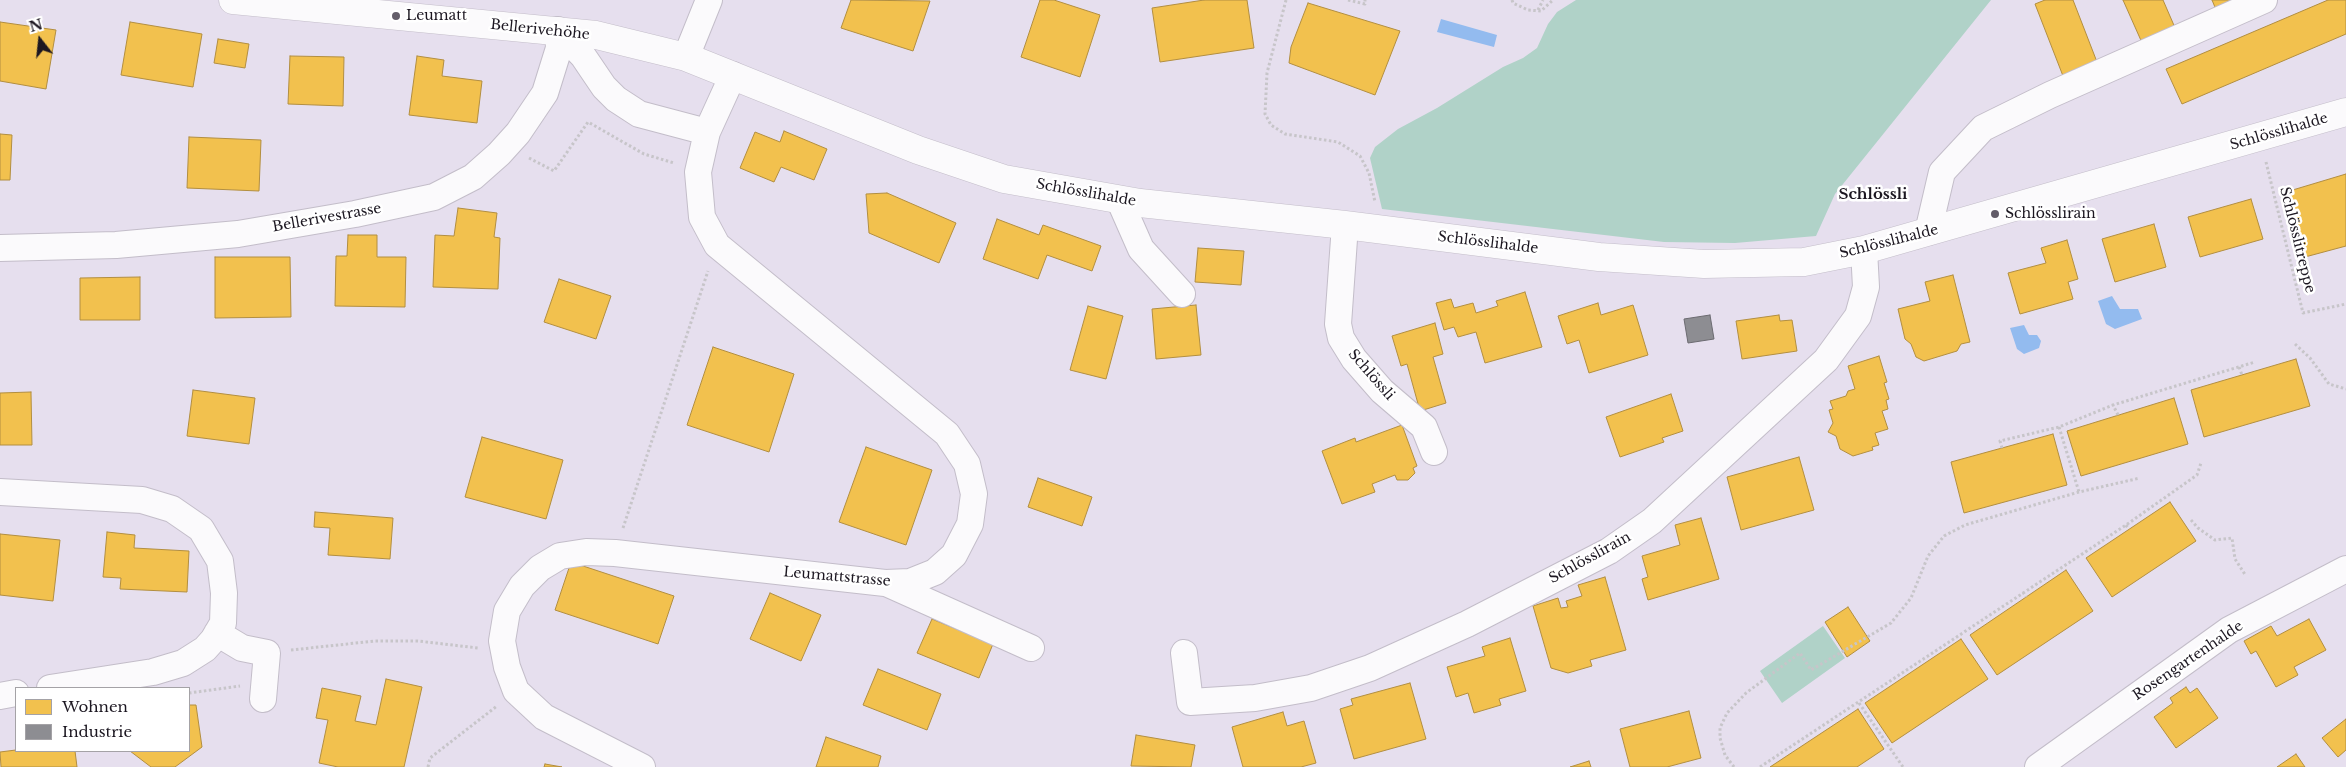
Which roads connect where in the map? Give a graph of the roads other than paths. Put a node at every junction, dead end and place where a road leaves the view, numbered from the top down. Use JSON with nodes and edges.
{"nodes":[{"id":1,"x":233,"y":0,"type":"edge"},
{"id":2,"x":707,"y":0,"type":"edge"},
{"id":3,"x":2264,"y":0,"type":"edge"},
{"id":4,"x":558,"y":30,"type":"junction"},
{"id":5,"x":636,"y":45,"type":"joint"},
{"id":6,"x":686,"y":57,"type":"junction"},
{"id":7,"x":733,"y":75,"type":"junction"},
{"id":8,"x":2346,"y":112,"type":"edge"},
{"id":9,"x":707,"y":132,"type":"junction"},
{"id":10,"x":1119,"y":199,"type":"junction"},
{"id":11,"x":1345,"y":225,"type":"junction"},
{"id":12,"x":1928,"y":232,"type":"junction"},
{"id":13,"x":0,"y":248,"type":"edge"},
{"id":14,"x":1864,"y":250,"type":"junction"},
{"id":15,"x":1182,"y":294,"type":"dead end"},
{"id":16,"x":1434,"y":452,"type":"dead end"},
{"id":17,"x":0,"y":492,"type":"edge"},
{"id":18,"x":2346,"y":570,"type":"edge"},
{"id":19,"x":885,"y":583,"type":"junction"},
{"id":20,"x":217,"y":632,"type":"junction"},
{"id":21,"x":1031,"y":648,"type":"dead end"},
{"id":22,"x":1184,"y":653,"type":"dead end"},
{"id":23,"x":56,"y":687,"type":"edge"},
{"id":24,"x":15,"y":693,"type":"edge"},
{"id":25,"x":0,"y":696,"type":"edge"},
{"id":26,"x":263,"y":699,"type":"dead end"},
{"id":27,"x":642,"y":767,"type":"edge"},
{"id":28,"x":2038,"y":767,"type":"edge"}],
"edges":[{"from":1,"to":4,"type":"main road","name":"Bellerivehöhe"},
{"from":2,"to":6,"type":"street"},
{"from":3,"to":12,"type":"street"},
{"from":4,"to":5,"type":"main road","name":"Bellerivehöhe"},
{"from":4,"to":9,"type":"street"},
{"from":4,"to":13,"type":"street","name":"Bellerivestrasse"},
{"from":5,"to":6,"type":"main road","name":"Schlösslihalde"},
{"from":6,"to":7,"type":"main road","name":"Schlösslihalde"},
{"from":7,"to":9,"type":"street","name":"Leumattstrasse"},
{"from":7,"to":10,"type":"main road","name":"Schlösslihalde"},
{"from":8,"to":12,"type":"main road","name":"Schlösslihalde"},
{"from":9,"to":19,"type":"street","name":"Leumattstrasse"},
{"from":10,"to":11,"type":"main road","name":"Schlösslihalde"},
{"from":10,"to":15,"type":"street"},
{"from":11,"to":14,"type":"main road","name":"Schlösslihalde"},
{"from":11,"to":16,"type":"street","name":"Schlössli"},
{"from":12,"to":14,"type":"main road","name":"Schlösslihalde"},
{"from":14,"to":22,"type":"street","name":"Schlösslirain"},
{"from":17,"to":20,"type":"street"},
{"from":18,"to":28,"type":"street","name":"Rosengartenhalde"},
{"from":19,"to":21,"type":"street"},
{"from":19,"to":27,"type":"street","name":"Leumattstrasse"},
{"from":20,"to":23,"type":"street"},
{"from":20,"to":26,"type":"street"},
{"from":24,"to":25,"type":"street"}]}
